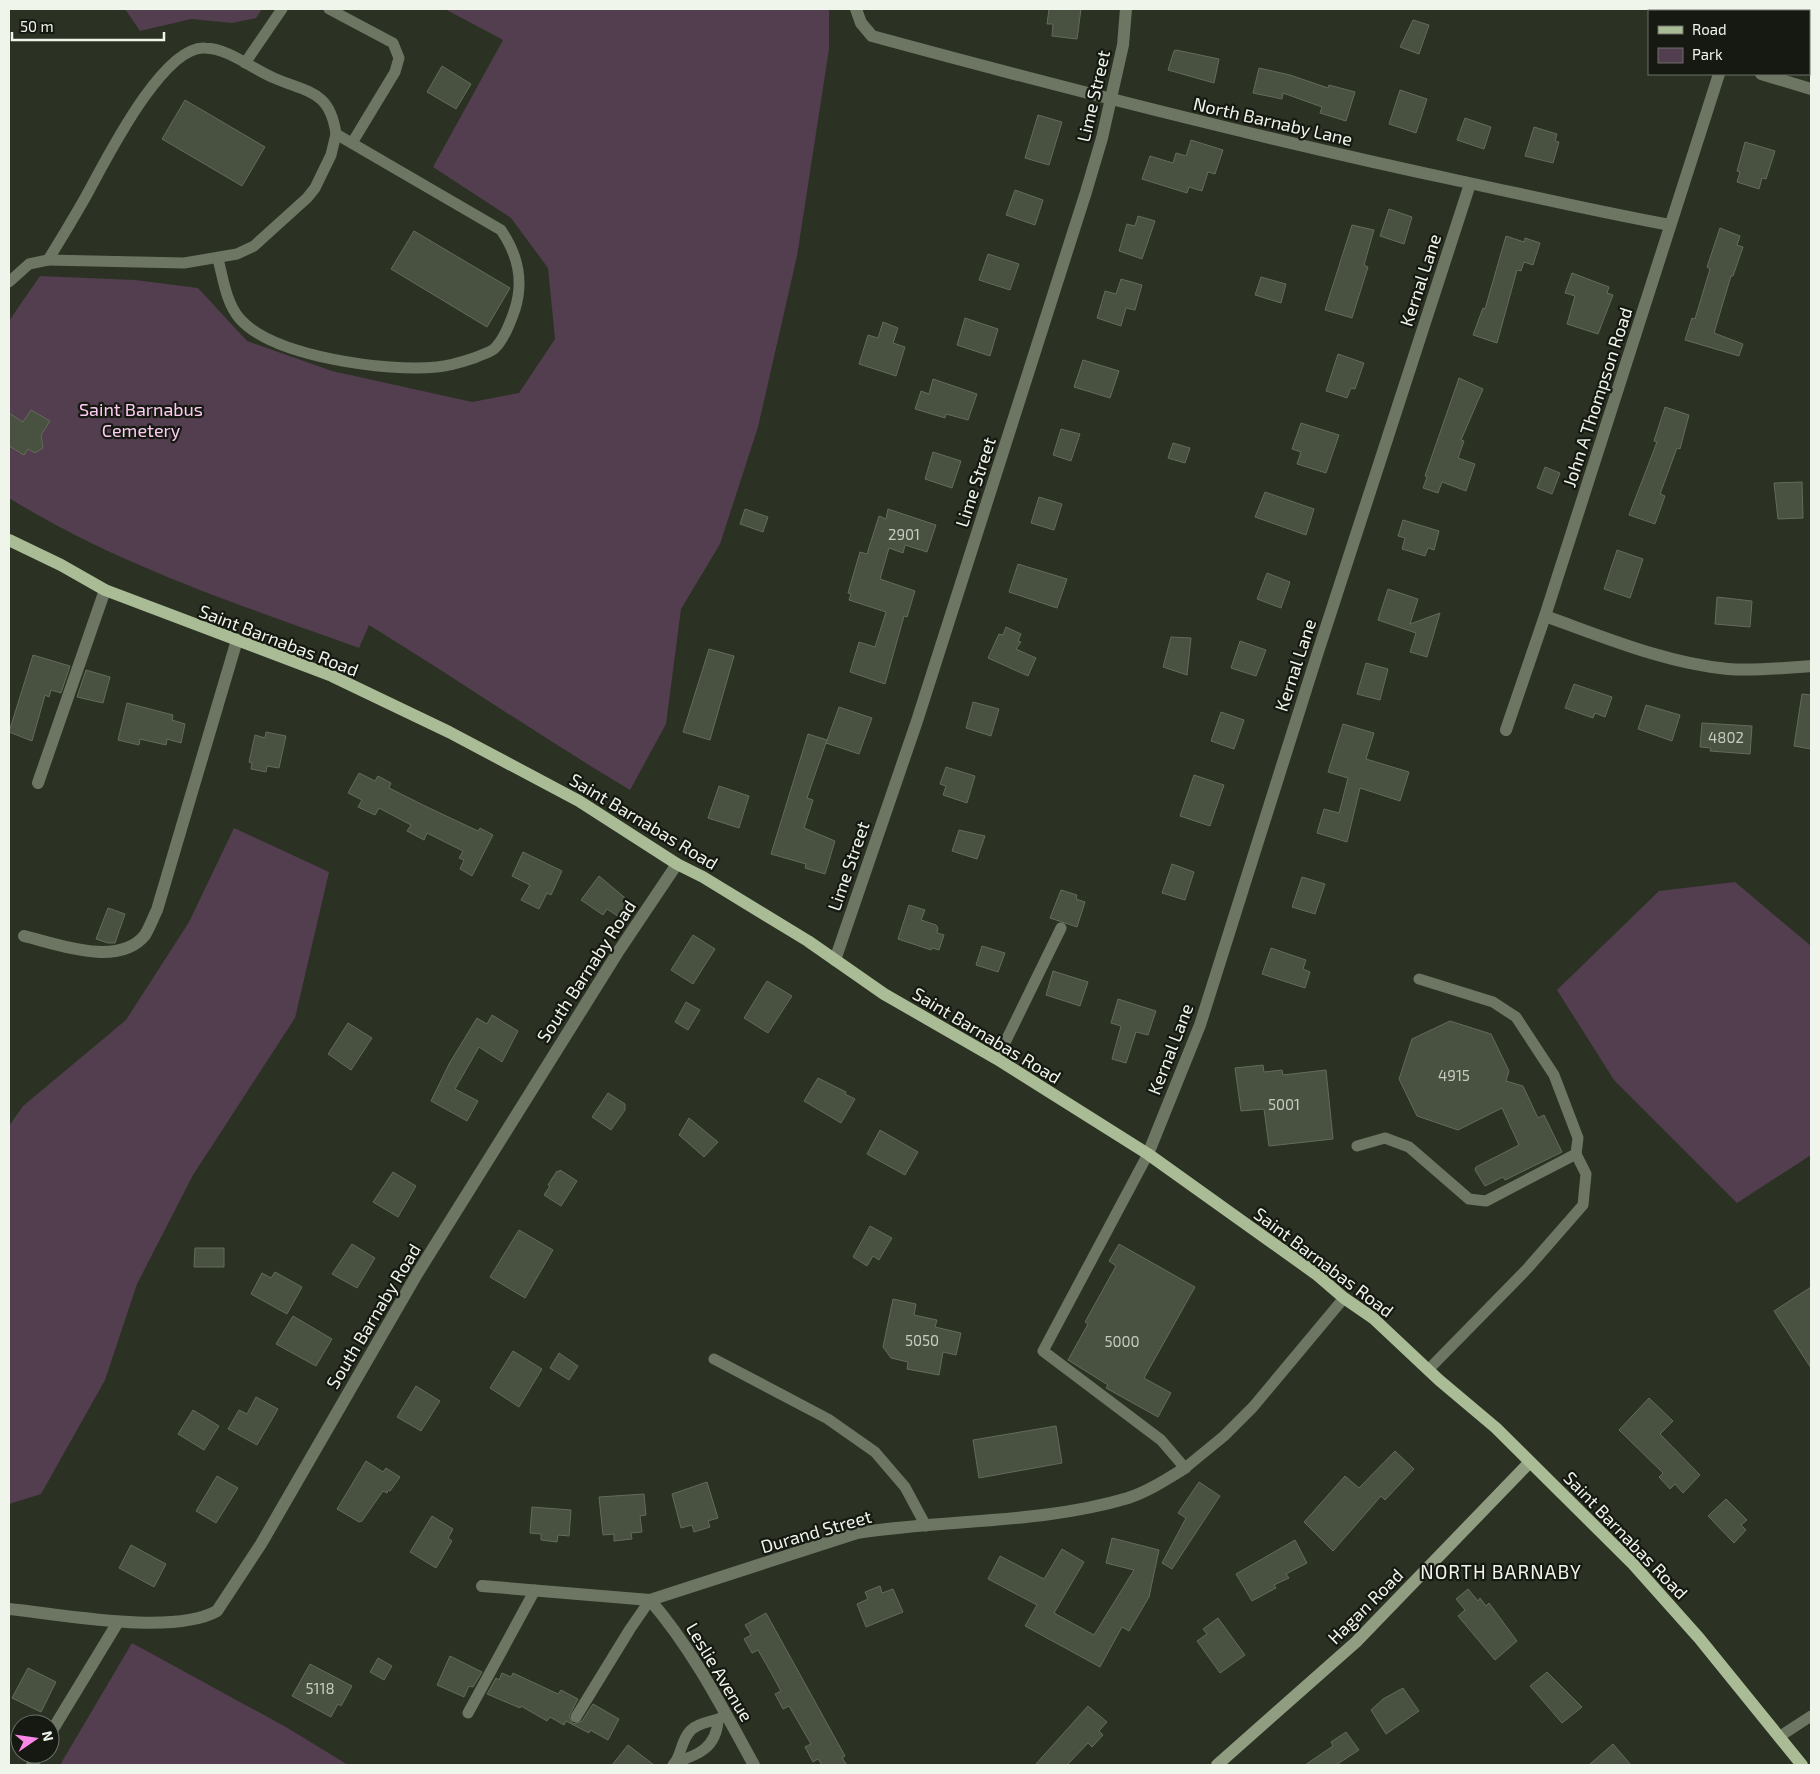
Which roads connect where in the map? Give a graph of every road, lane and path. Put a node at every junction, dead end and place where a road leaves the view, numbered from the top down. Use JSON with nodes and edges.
{"nodes":[{"id":1,"x":282,"y":9,"type":"edge"},
{"id":2,"x":328,"y":9,"type":"edge"},
{"id":3,"x":856,"y":9,"type":"edge"},
{"id":4,"x":1126,"y":9,"type":"edge"},
{"id":5,"x":245,"y":63,"type":"junction"},
{"id":6,"x":1720,"y":75,"type":"edge"},
{"id":7,"x":1764,"y":75,"type":"edge"},
{"id":8,"x":1811,"y":89,"type":"edge"},
{"id":9,"x":1110,"y":100,"type":"junction"},
{"id":10,"x":336,"y":134,"type":"junction"},
{"id":11,"x":352,"y":143,"type":"junction"},
{"id":12,"x":1470,"y":184,"type":"junction"},
{"id":13,"x":1670,"y":225,"type":"junction"},
{"id":14,"x":218,"y":259,"type":"junction"},
{"id":15,"x":48,"y":260,"type":"junction"},
{"id":16,"x":9,"y":282,"type":"edge"},
{"id":17,"x":9,"y":540,"type":"edge"},
{"id":18,"x":105,"y":590,"type":"junction"},
{"id":19,"x":1545,"y":616,"type":"junction"},
{"id":20,"x":238,"y":640,"type":"junction"},
{"id":21,"x":1811,"y":666,"type":"edge"},
{"id":22,"x":1506,"y":730,"type":"dead end"},
{"id":23,"x":38,"y":783,"type":"dead end"},
{"id":24,"x":677,"y":864,"type":"junction"},
{"id":25,"x":1061,"y":928,"type":"dead end"},
{"id":26,"x":24,"y":936,"type":"dead end"},
{"id":27,"x":835,"y":960,"type":"junction"},
{"id":28,"x":1419,"y":979,"type":"dead end"},
{"id":29,"x":997,"y":1059,"type":"junction"},
{"id":30,"x":1357,"y":1146,"type":"dead end"},
{"id":31,"x":1148,"y":1154,"type":"junction"},
{"id":32,"x":1576,"y":1154,"type":"junction"},
{"id":33,"x":1344,"y":1298,"type":"junction"},
{"id":34,"x":714,"y":1359,"type":"dead end"},
{"id":35,"x":1428,"y":1370,"type":"junction"},
{"id":36,"x":1529,"y":1463,"type":"junction"},
{"id":37,"x":1185,"y":1468,"type":"junction"},
{"id":38,"x":926,"y":1526,"type":"junction"},
{"id":39,"x":482,"y":1586,"type":"dead end"},
{"id":40,"x":535,"y":1590,"type":"junction"},
{"id":41,"x":650,"y":1600,"type":"junction"},
{"id":42,"x":9,"y":1608,"type":"edge"},
{"id":43,"x":118,"y":1622,"type":"junction"},
{"id":44,"x":468,"y":1713,"type":"dead end"},
{"id":45,"x":1811,"y":1716,"type":"edge"},
{"id":46,"x":60,"y":1718,"type":"edge"},
{"id":47,"x":576,"y":1718,"type":"dead end"},
{"id":48,"x":722,"y":1718,"type":"junction"},
{"id":49,"x":1779,"y":1737,"type":"junction"},
{"id":50,"x":675,"y":1764,"type":"edge"},
{"id":51,"x":1222,"y":1764,"type":"edge"},
{"id":52,"x":754,"y":1765,"type":"edge"},
{"id":53,"x":1802,"y":1765,"type":"edge"}],
"edges":[{"from":1,"to":5,"type":"lane"},
{"from":2,"to":11,"type":"lane"},
{"from":3,"to":9,"type":"street","name":"North Barnaby Lane"},
{"from":4,"to":9,"type":"street","name":"Lime Street"},
{"from":5,"to":10,"type":"lane"},
{"from":5,"to":15,"type":"lane"},
{"from":6,"to":13,"type":"street","name":"John A Thompson Road"},
{"from":7,"to":8,"type":"street"},
{"from":9,"to":12,"type":"street","name":"North Barnaby Lane"},
{"from":9,"to":27,"type":"street","name":"Lime Street"},
{"from":10,"to":11,"type":"lane"},
{"from":10,"to":14,"type":"lane"},
{"from":11,"to":14,"type":"lane"},
{"from":12,"to":13,"type":"street","name":"North Barnaby Lane"},
{"from":12,"to":31,"type":"street","name":"Kernal Lane"},
{"from":13,"to":19,"type":"street","name":"John A Thompson Road"},
{"from":14,"to":15,"type":"lane"},
{"from":15,"to":16,"type":"lane"},
{"from":17,"to":18,"type":"main road","name":"Saint Barnabas Road"},
{"from":18,"to":20,"type":"main road","name":"Saint Barnabas Road"},
{"from":18,"to":23,"type":"street"},
{"from":19,"to":21,"type":"street"},
{"from":19,"to":22,"type":"street","name":"John A Thompson Road"},
{"from":20,"to":24,"type":"main road","name":"Saint Barnabas Road"},
{"from":20,"to":26,"type":"street"},
{"from":24,"to":27,"type":"main road","name":"Saint Barnabas Road"},
{"from":24,"to":43,"type":"street","name":"South Barnaby Road"},
{"from":25,"to":29,"type":"lane"},
{"from":27,"to":29,"type":"main road","name":"Saint Barnabas Road"},
{"from":28,"to":32,"type":"lane"},
{"from":29,"to":31,"type":"main road","name":"Saint Barnabas Road"},
{"from":30,"to":32,"type":"lane"},
{"from":31,"to":33,"type":"main road","name":"Saint Barnabas Road"},
{"from":31,"to":37,"type":"lane"},
{"from":32,"to":35,"type":"lane"},
{"from":33,"to":35,"type":"main road","name":"Saint Barnabas Road"},
{"from":33,"to":37,"type":"lane"},
{"from":34,"to":38,"type":"lane"},
{"from":35,"to":36,"type":"main road","name":"Saint Barnabas Road"},
{"from":36,"to":49,"type":"main road","name":"Saint Barnabas Road"},
{"from":36,"to":51,"type":"street","name":"Hagan Road"},
{"from":37,"to":38,"type":"street","name":"Durand Street"},
{"from":38,"to":41,"type":"street","name":"Durand Street"},
{"from":39,"to":40,"type":"street","name":"Durand Street"},
{"from":40,"to":41,"type":"street","name":"Durand Street"},
{"from":40,"to":44,"type":"lane"},
{"from":41,"to":47,"type":"lane"},
{"from":41,"to":48,"type":"street","name":"Leslie Avenue"},
{"from":42,"to":43,"type":"street","name":"South Barnaby Road"},
{"from":43,"to":46,"type":"street"},
{"from":45,"to":49,"type":"lane"},
{"from":48,"to":50,"type":"lane"},
{"from":48,"to":50,"type":"lane"},
{"from":48,"to":52,"type":"street","name":"Leslie Avenue"},
{"from":49,"to":53,"type":"main road","name":"Saint Barnabas Road"}]}
